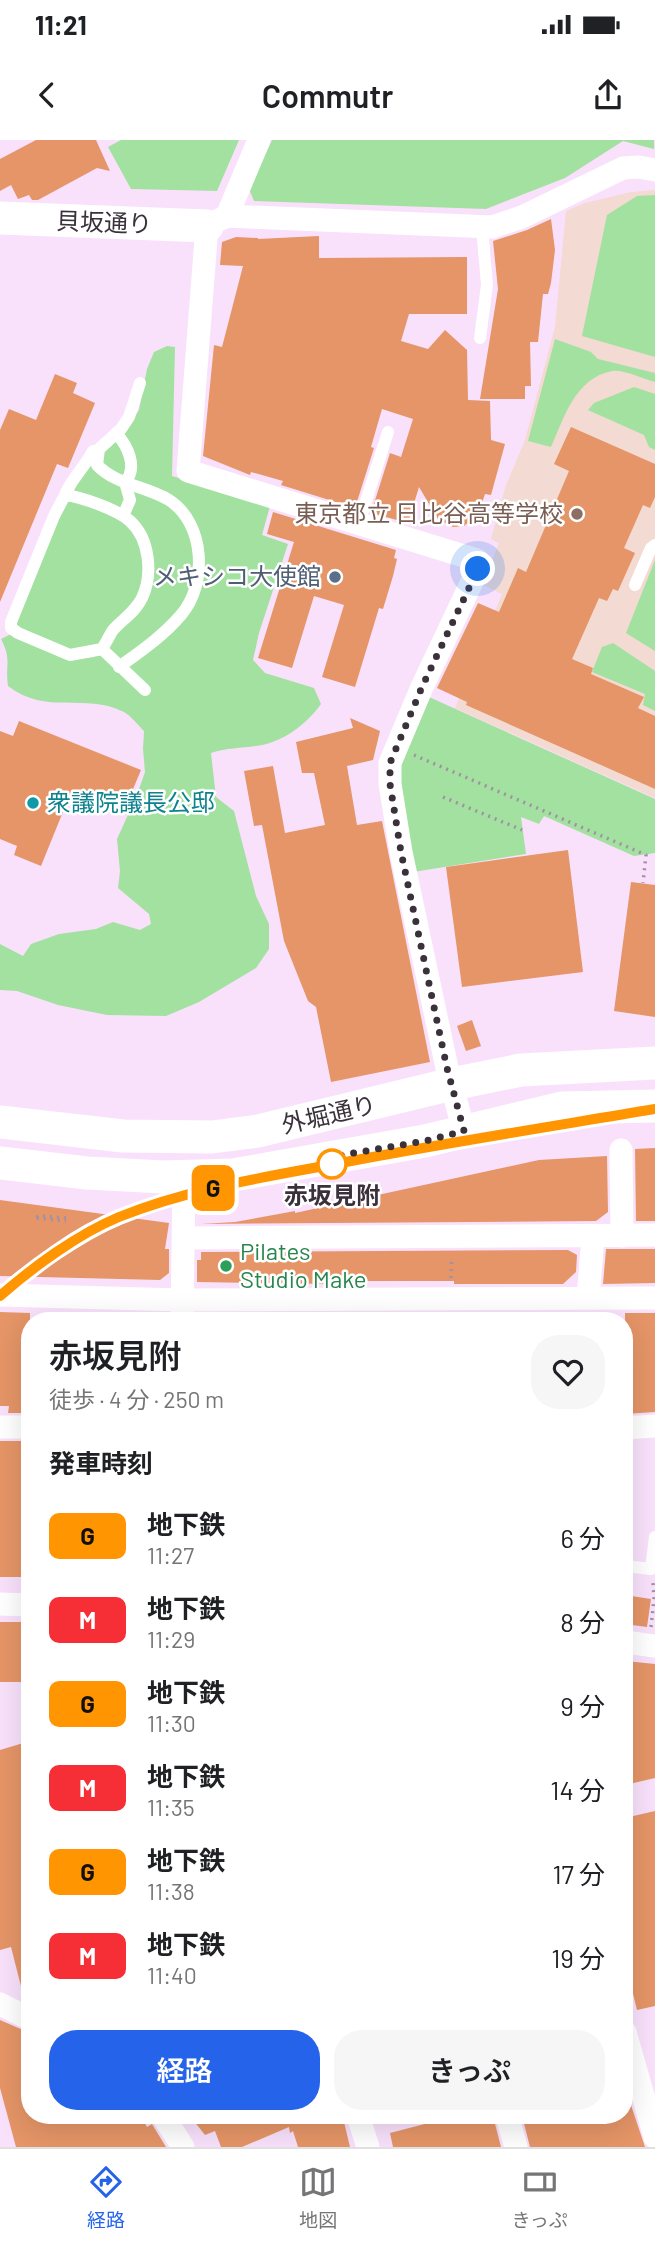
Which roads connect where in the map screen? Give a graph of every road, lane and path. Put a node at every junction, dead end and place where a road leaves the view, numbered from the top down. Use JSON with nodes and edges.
{"nodes":[{"id":1,"x":259,"y":140,"type":"edge"},
{"id":2,"x":655,"y":170,"type":"edge"},
{"id":3,"x":10,"y":219,"type":"edge"},
{"id":4,"x":217,"y":221,"type":"junction"},
{"id":5,"x":482,"y":226,"type":"junction"},
{"id":6,"x":480,"y":338,"type":"dead end"},
{"id":7,"x":140,"y":383,"type":"dead end"},
{"id":8,"x":388,"y":432,"type":"dead end"},
{"id":9,"x":116,"y":433,"type":"junction"},
{"id":10,"x":80,"y":447,"type":"dead end"},
{"id":11,"x":96,"y":452,"type":"junction"},
{"id":12,"x":125,"y":482,"type":"junction"},
{"id":13,"x":65,"y":495,"type":"junction"},
{"id":14,"x":123,"y":516,"type":"junction"},
{"id":15,"x":359,"y":523,"type":"junction"},
{"id":16,"x":655,"y":545,"type":"edge"},
{"id":17,"x":635,"y":585,"type":"dead end"},
{"id":18,"x":6,"y":630,"type":"edge"},
{"id":19,"x":102,"y":649,"type":"junction"},
{"id":20,"x":119,"y":667,"type":"junction"},
{"id":21,"x":145,"y":690,"type":"dead end"},
{"id":22,"x":408,"y":753,"type":"dead end"},
{"id":23,"x":443,"y":797,"type":"dead end"},
{"id":24,"x":522,"y":830,"type":"dead end"},
{"id":25,"x":643,"y":883,"type":"dead end"},
{"id":26,"x":655,"y":1063,"type":"edge"},
{"id":27,"x":452,"y":1084,"type":"junction"},
{"id":28,"x":655,"y":1106,"type":"edge"},
{"id":29,"x":0,"y":1122,"type":"edge"},
{"id":30,"x":464,"y":1131,"type":"junction"},
{"id":31,"x":621,"y":1150,"type":"dead end"},
{"id":32,"x":0,"y":1163,"type":"edge"},
{"id":33,"x":184,"y":1176,"type":"junction"},
{"id":34,"x":66,"y":1220,"type":"joint"},
{"id":35,"x":655,"y":1235,"type":"edge"},
{"id":36,"x":622,"y":1236,"type":"junction"},
{"id":37,"x":593,"y":1237,"type":"junction"},
{"id":38,"x":184,"y":1238,"type":"junction"},
{"id":39,"x":452,"y":1238,"type":"junction"},
{"id":40,"x":451,"y":1290,"type":"dead end"},
{"id":41,"x":0,"y":1295,"type":"edge"},
{"id":42,"x":655,"y":1298,"type":"edge"},
{"id":43,"x":575,"y":1306,"type":"edge"},
{"id":44,"x":182,"y":1311,"type":"edge"},
{"id":45,"x":655,"y":1426,"type":"edge"},
{"id":46,"x":0,"y":1427,"type":"edge"},
{"id":47,"x":21,"y":1427,"type":"edge"},
{"id":48,"x":633,"y":1427,"type":"edge"},
{"id":49,"x":655,"y":1537,"type":"edge"},
{"id":50,"x":633,"y":1567,"type":"edge"},
{"id":51,"x":652,"y":1569,"type":"junction"},
{"id":52,"x":0,"y":1604,"type":"edge"},
{"id":53,"x":21,"y":1605,"type":"edge"},
{"id":54,"x":653,"y":1640,"type":"edge"},
{"id":55,"x":633,"y":1641,"type":"edge"},
{"id":56,"x":0,"y":2004,"type":"edge"},
{"id":57,"x":21,"y":2015,"type":"edge"},
{"id":58,"x":633,"y":2060,"type":"edge"},
{"id":59,"x":168,"y":2124,"type":"edge"},
{"id":60,"x":361,"y":2124,"type":"edge"},
{"id":61,"x":509,"y":2124,"type":"edge"},
{"id":62,"x":655,"y":2137,"type":"edge"},
{"id":63,"x":183,"y":2147,"type":"edge"},
{"id":64,"x":368,"y":2147,"type":"edge"},
{"id":65,"x":516,"y":2147,"type":"edge"}],
"edges":[{"from":1,"to":4,"type":"street"},
{"from":2,"to":5,"type":"street"},
{"from":3,"to":4,"type":"main road","name":"貝坂通り"},
{"from":4,"to":5,"type":"street"},
{"from":4,"to":15,"type":"street"},
{"from":5,"to":6,"type":"lane"},
{"from":7,"to":9,"type":"lane"},
{"from":8,"to":15,"type":"lane"},
{"from":9,"to":11,"type":"lane"},
{"from":9,"to":12,"type":"lane"},
{"from":10,"to":11,"type":"lane"},
{"from":11,"to":12,"type":"lane"},
{"from":11,"to":13,"type":"lane"},
{"from":12,"to":14,"type":"lane"},
{"from":12,"to":20,"type":"lane"},
{"from":13,"to":14,"type":"lane"},
{"from":13,"to":18,"type":"lane"},
{"from":14,"to":19,"type":"lane"},
{"from":15,"to":27,"type":"street"},
{"from":16,"to":17,"type":"lane"},
{"from":18,"to":19,"type":"lane"},
{"from":19,"to":20,"type":"lane"},
{"from":20,"to":21,"type":"lane"},
{"from":22,"to":25,"type":"path"},
{"from":23,"to":24,"type":"path"},
{"from":26,"to":27,"type":"main road","name":"外堀通り"},
{"from":27,"to":29,"type":"main road","name":"外堀通り"},
{"from":27,"to":30,"type":"street"},
{"from":28,"to":30,"type":"main road","name":"外堀通り"},
{"from":30,"to":33,"type":"main road","name":"外堀通り"},
{"from":31,"to":36,"type":"street"},
{"from":32,"to":33,"type":"main road","name":"外堀通り"},
{"from":33,"to":38,"type":"street"},
{"from":34,"to":34,"type":"path"},
{"from":35,"to":36,"type":"street"},
{"from":36,"to":37,"type":"street"},
{"from":37,"to":39,"type":"street"},
{"from":37,"to":43,"type":"street"},
{"from":38,"to":39,"type":"street"},
{"from":38,"to":44,"type":"street"},
{"from":39,"to":40,"type":"path"},
{"from":41,"to":44,"type":"street"},
{"from":42,"to":43,"type":"street"},
{"from":43,"to":44,"type":"street"},
{"from":45,"to":48,"type":"street"},
{"from":46,"to":47,"type":"street"},
{"from":49,"to":51,"type":"lane"},
{"from":50,"to":51,"type":"lane"},
{"from":51,"to":54,"type":"path"},
{"from":52,"to":53,"type":"street"},
{"from":54,"to":55,"type":"street"},
{"from":56,"to":57,"type":"street"},
{"from":58,"to":62,"type":"street"},
{"from":59,"to":63,"type":"street"},
{"from":60,"to":64,"type":"street"},
{"from":61,"to":65,"type":"street"}]}
